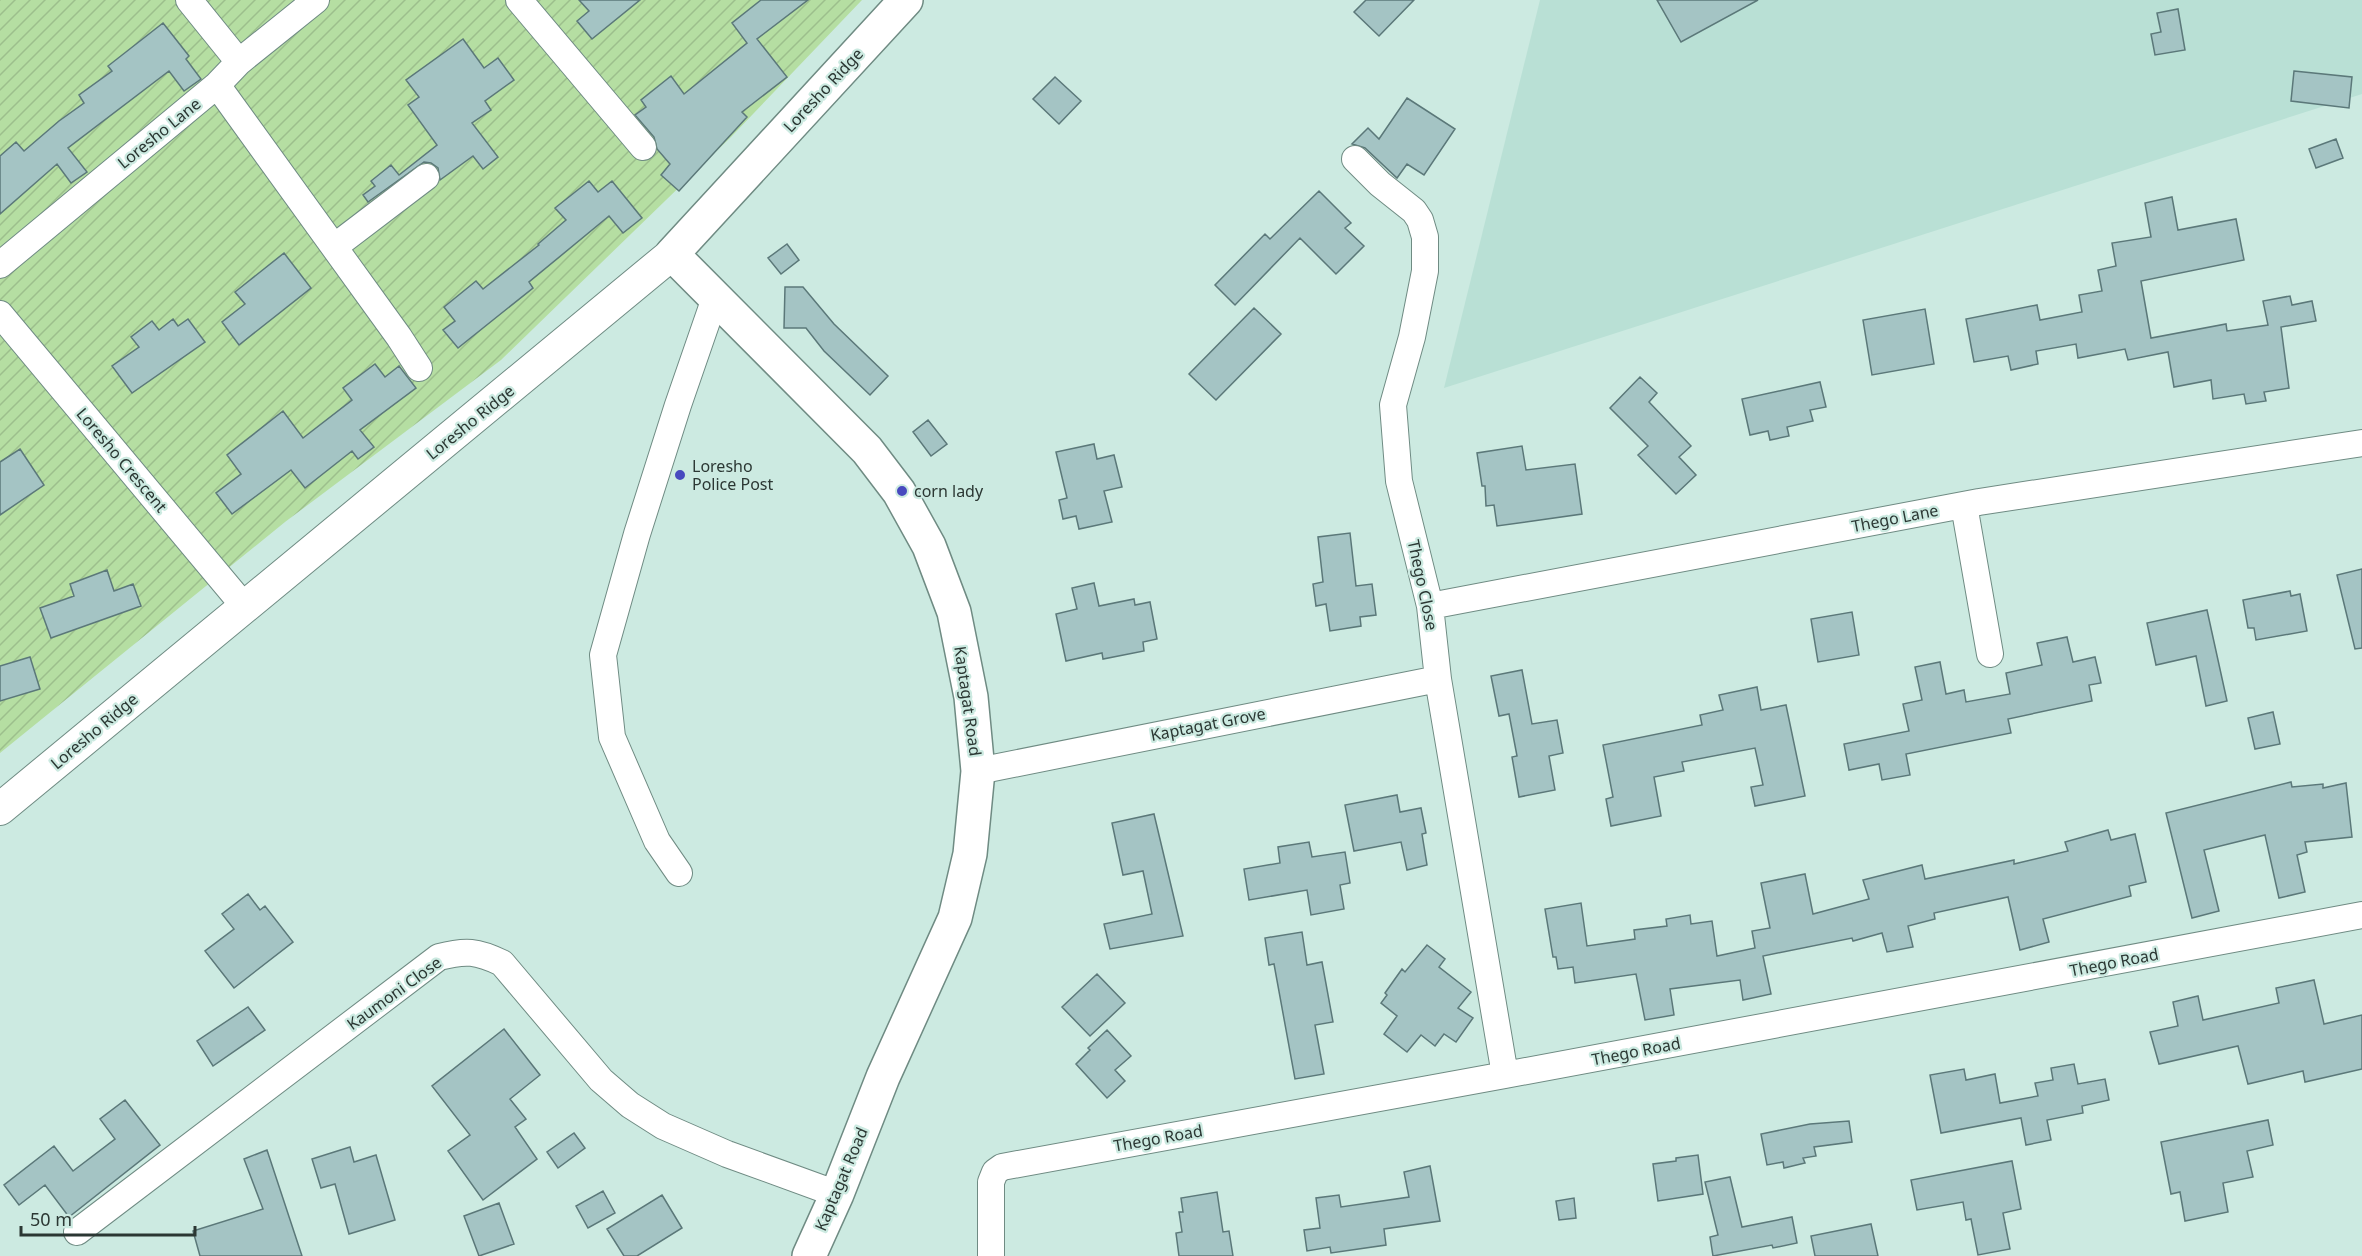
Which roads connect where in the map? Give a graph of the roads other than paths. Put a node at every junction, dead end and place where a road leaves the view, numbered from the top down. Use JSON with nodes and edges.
{"nodes":[{"id":1,"x":189,"y":0,"type":"edge"},
{"id":2,"x":316,"y":0,"type":"edge"},
{"id":3,"x":519,"y":0,"type":"edge"},
{"id":4,"x":906,"y":0,"type":"edge"},
{"id":5,"x":239,"y":62,"type":"junction"},
{"id":6,"x":217,"y":85,"type":"junction"},
{"id":7,"x":642,"y":147,"type":"dead end"},
{"id":8,"x":1355,"y":159,"type":"dead end"},
{"id":9,"x":426,"y":177,"type":"dead end"},
{"id":10,"x":334,"y":247,"type":"junction"},
{"id":11,"x":672,"y":254,"type":"junction"},
{"id":12,"x":0,"y":265,"type":"edge"},
{"id":13,"x":715,"y":298,"type":"junction"},
{"id":14,"x":0,"y":315,"type":"edge"},
{"id":15,"x":419,"y":368,"type":"dead end"},
{"id":16,"x":2362,"y":443,"type":"edge"},
{"id":17,"x":1964,"y":505,"type":"junction"},
{"id":18,"x":244,"y":606,"type":"junction"},
{"id":19,"x":1430,"y":606,"type":"junction"},
{"id":20,"x":1990,"y":654,"type":"dead end"},
{"id":21,"x":1438,"y":680,"type":"junction"},
{"id":22,"x":978,"y":771,"type":"junction"},
{"id":23,"x":0,"y":809,"type":"edge"},
{"id":24,"x":679,"y":873,"type":"dead end"},
{"id":25,"x":2362,"y":915,"type":"edge"},
{"id":26,"x":1505,"y":1075,"type":"junction"},
{"id":27,"x":837,"y":1194,"type":"junction"},
{"id":28,"x":78,"y":1232,"type":"dead end"},
{"id":29,"x":809,"y":1256,"type":"edge"},
{"id":30,"x":991,"y":1256,"type":"edge"}],
"edges":[{"from":1,"to":5,"type":"street"},
{"from":2,"to":5,"type":"street","name":"Loresho Lane"},
{"from":3,"to":7,"type":"street"},
{"from":4,"to":11,"type":"main road","name":"Loresho Ridge"},
{"from":5,"to":6,"type":"street","name":"Loresho Lane"},
{"from":6,"to":10,"type":"street"},
{"from":6,"to":12,"type":"street","name":"Loresho Lane"},
{"from":8,"to":19,"type":"street","name":"Thego Close"},
{"from":9,"to":10,"type":"street"},
{"from":10,"to":15,"type":"street"},
{"from":11,"to":13,"type":"main road","name":"Kaptagat Road"},
{"from":11,"to":18,"type":"street","name":"Loresho Ridge"},
{"from":13,"to":22,"type":"main road","name":"Kaptagat Road"},
{"from":13,"to":24,"type":"street"},
{"from":14,"to":18,"type":"street","name":"Loresho Crescent"},
{"from":16,"to":17,"type":"street","name":"Thego Lane"},
{"from":17,"to":19,"type":"street","name":"Thego Lane"},
{"from":17,"to":20,"type":"street"},
{"from":18,"to":23,"type":"street","name":"Loresho Ridge"},
{"from":19,"to":21,"type":"street","name":"Thego Close"},
{"from":21,"to":22,"type":"street","name":"Kaptagat Grove"},
{"from":21,"to":26,"type":"street","name":"Thego Close"},
{"from":22,"to":27,"type":"main road","name":"Kaptagat Road"},
{"from":25,"to":26,"type":"street","name":"Thego Road"},
{"from":26,"to":30,"type":"street","name":"Thego Road"},
{"from":27,"to":28,"type":"street","name":"Kaumoni Close"},
{"from":27,"to":29,"type":"main road","name":"Kaptagat Road"}]}
